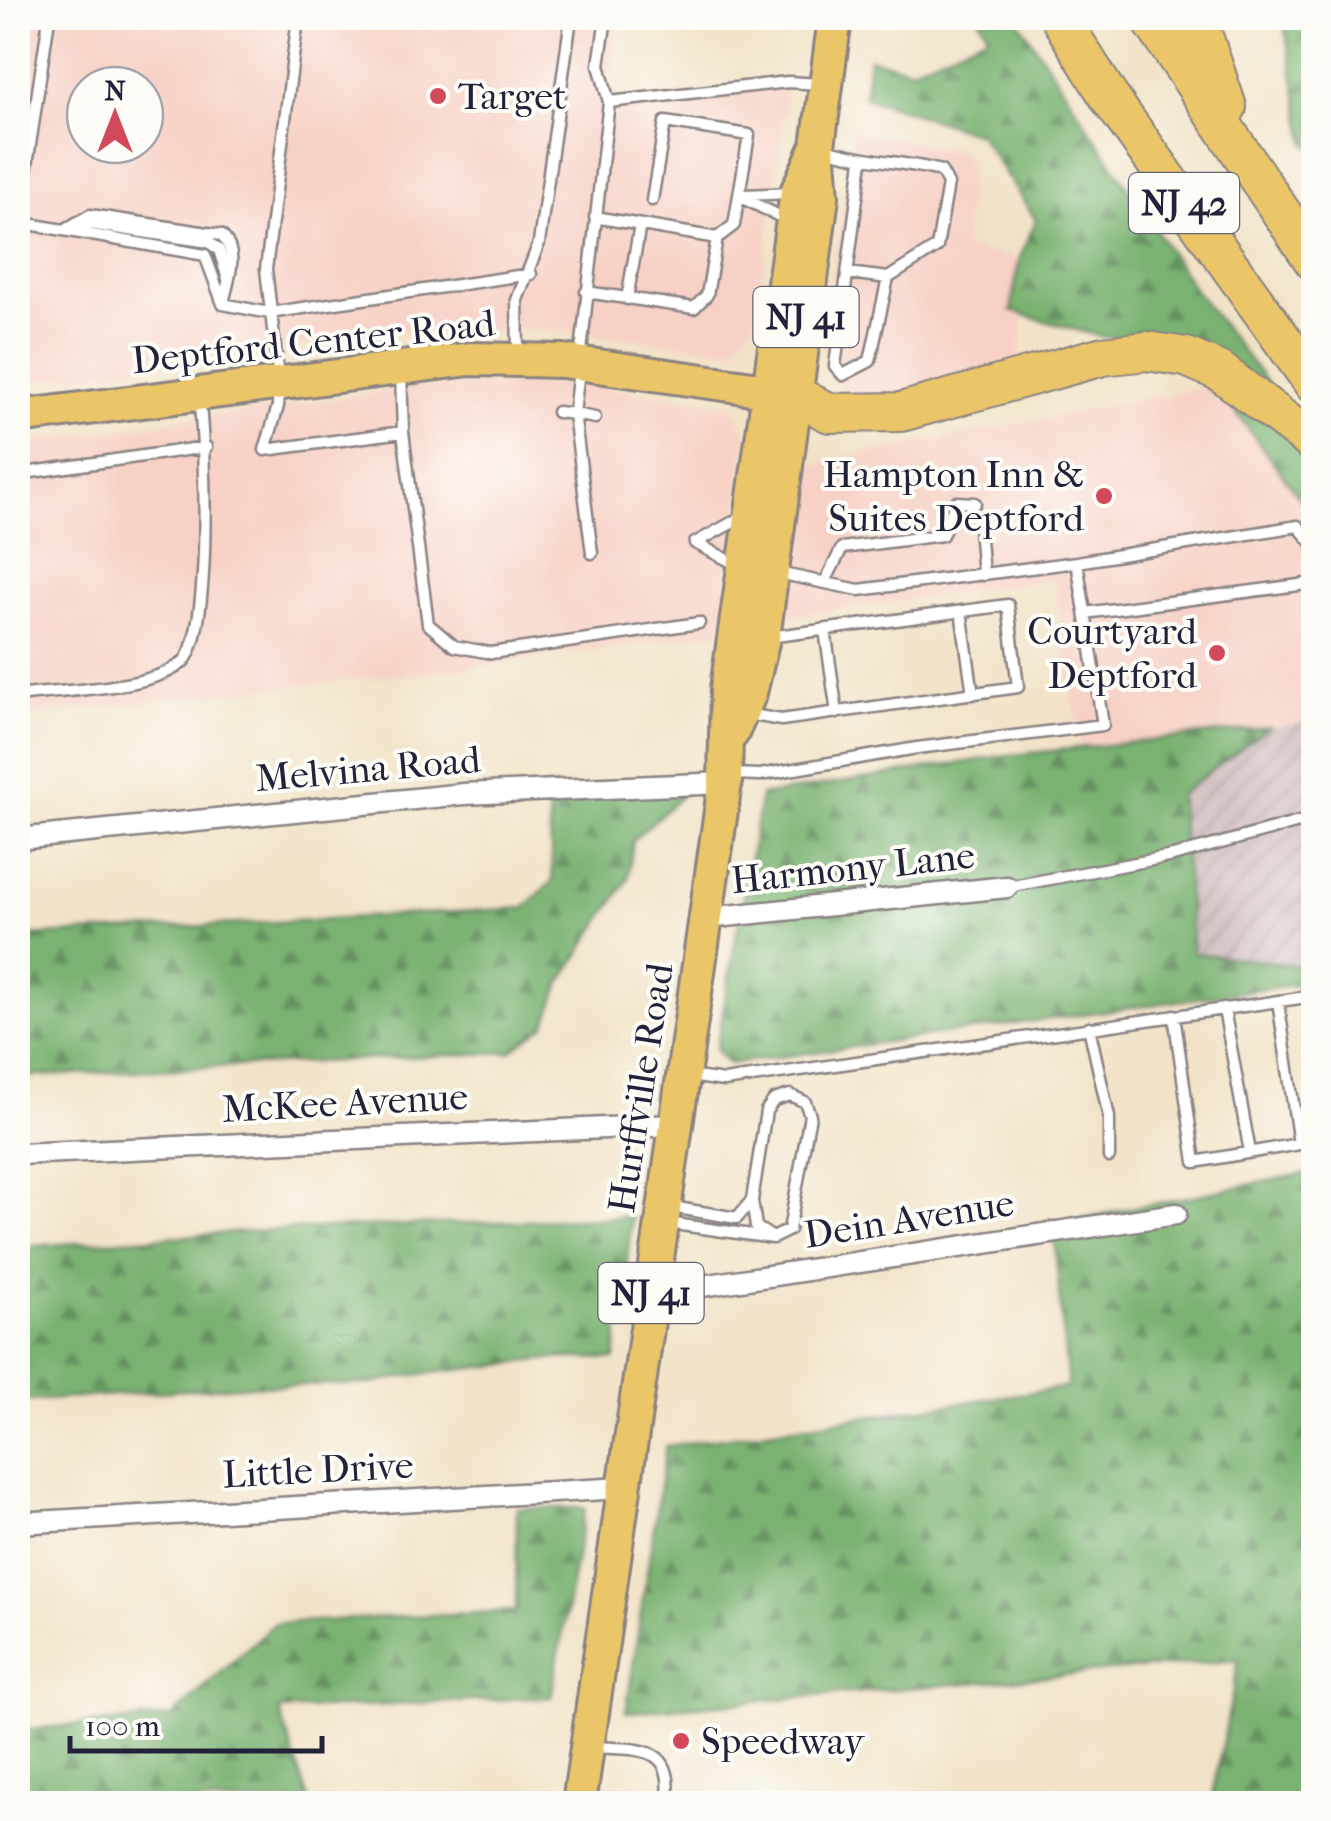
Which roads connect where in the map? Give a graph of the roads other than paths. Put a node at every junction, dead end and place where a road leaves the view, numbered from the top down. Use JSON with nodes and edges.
{"nodes":[{"id":1,"x":49,"y":18,"type":"edge"},
{"id":2,"x":298,"y":18,"type":"edge"},
{"id":3,"x":571,"y":18,"type":"edge"},
{"id":4,"x":606,"y":18,"type":"edge"},
{"id":5,"x":835,"y":18,"type":"edge"},
{"id":6,"x":1060,"y":18,"type":"edge"},
{"id":7,"x":1150,"y":18,"type":"edge"},
{"id":8,"x":1197,"y":18,"type":"edge"},
{"id":9,"x":826,"y":84,"type":"junction"},
{"id":10,"x":662,"y":96,"type":"junction"},
{"id":11,"x":609,"y":102,"type":"junction"},
{"id":12,"x":665,"y":122,"type":"junction"},
{"id":13,"x":818,"y":146,"type":"junction"},
{"id":14,"x":1239,"y":148,"type":"junction"},
{"id":15,"x":862,"y":160,"type":"junction"},
{"id":16,"x":739,"y":196,"type":"junction"},
{"id":17,"x":652,"y":200,"type":"dead end"},
{"id":18,"x":802,"y":217,"type":"junction"},
{"id":19,"x":595,"y":218,"type":"junction"},
{"id":20,"x":18,"y":224,"type":"edge"},
{"id":21,"x":640,"y":225,"type":"junction"},
{"id":22,"x":64,"y":230,"type":"junction"},
{"id":23,"x":716,"y":238,"type":"junction"},
{"id":24,"x":852,"y":242,"type":"junction"},
{"id":25,"x":1314,"y":261,"type":"edge"},
{"id":26,"x":848,"y":273,"type":"junction"},
{"id":27,"x":531,"y":274,"type":"junction"},
{"id":28,"x":888,"y":278,"type":"junction"},
{"id":29,"x":586,"y":292,"type":"junction"},
{"id":30,"x":809,"y":294,"type":"junction"},
{"id":31,"x":627,"y":299,"type":"junction"},
{"id":32,"x":844,"y":299,"type":"junction"},
{"id":33,"x":223,"y":304,"type":"junction"},
{"id":34,"x":269,"y":313,"type":"junction"},
{"id":35,"x":518,"y":360,"type":"junction"},
{"id":36,"x":577,"y":363,"type":"junction"},
{"id":37,"x":400,"y":366,"type":"junction"},
{"id":38,"x":279,"y":381,"type":"junction"},
{"id":39,"x":1314,"y":384,"type":"edge"},
{"id":40,"x":782,"y":392,"type":"junction"},
{"id":41,"x":198,"y":394,"type":"junction"},
{"id":42,"x":557,"y":412,"type":"dead end"},
{"id":43,"x":574,"y":414,"type":"junction"},
{"id":44,"x":18,"y":417,"type":"edge"},
{"id":45,"x":595,"y":418,"type":"dead end"},
{"id":46,"x":403,"y":432,"type":"junction"},
{"id":47,"x":1314,"y":443,"type":"edge"},
{"id":48,"x":206,"y":446,"type":"junction"},
{"id":49,"x":18,"y":474,"type":"edge"},
{"id":50,"x":975,"y":503,"type":"dead end"},
{"id":51,"x":752,"y":512,"type":"junction"},
{"id":52,"x":979,"y":527,"type":"dead end"},
{"id":53,"x":1314,"y":545,"type":"edge"},
{"id":54,"x":592,"y":553,"type":"dead end"},
{"id":55,"x":1076,"y":562,"type":"junction"},
{"id":56,"x":758,"y":570,"type":"junction"},
{"id":57,"x":983,"y":574,"type":"junction"},
{"id":58,"x":825,"y":582,"type":"junction"},
{"id":59,"x":1314,"y":583,"type":"edge"},
{"id":60,"x":961,"y":612,"type":"junction"},
{"id":61,"x":1085,"y":612,"type":"junction"},
{"id":62,"x":699,"y":623,"type":"dead end"},
{"id":63,"x":825,"y":630,"type":"junction"},
{"id":64,"x":763,"y":638,"type":"junction"},
{"id":65,"x":973,"y":694,"type":"junction"},
{"id":66,"x":18,"y":696,"type":"edge"},
{"id":67,"x":837,"y":712,"type":"junction"},
{"id":68,"x":735,"y":726,"type":"junction"},
{"id":69,"x":726,"y":778,"type":"junction"},
{"id":70,"x":1314,"y":818,"type":"edge"},
{"id":71,"x":18,"y":840,"type":"edge"},
{"id":72,"x":1006,"y":888,"type":"joint"},
{"id":73,"x":707,"y":918,"type":"junction"},
{"id":74,"x":1314,"y":996,"type":"edge"},
{"id":75,"x":1278,"y":1002,"type":"junction"},
{"id":76,"x":1224,"y":1009,"type":"junction"},
{"id":77,"x":1174,"y":1016,"type":"junction"},
{"id":78,"x":1089,"y":1027,"type":"junction"},
{"id":79,"x":683,"y":1075,"type":"junction"},
{"id":80,"x":676,"y":1125,"type":"junction"},
{"id":81,"x":1250,"y":1152,"type":"junction"},
{"id":82,"x":18,"y":1154,"type":"edge"},
{"id":83,"x":1109,"y":1158,"type":"dead end"},
{"id":84,"x":752,"y":1200,"type":"junction"},
{"id":85,"x":663,"y":1214,"type":"junction"},
{"id":86,"x":1176,"y":1214,"type":"dead end"},
{"id":87,"x":773,"y":1238,"type":"junction"},
{"id":88,"x":652,"y":1288,"type":"junction"},
{"id":89,"x":623,"y":1488,"type":"junction"},
{"id":90,"x":18,"y":1524,"type":"edge"},
{"id":91,"x":587,"y":1746,"type":"junction"},
{"id":92,"x":580,"y":1804,"type":"edge"},
{"id":93,"x":667,"y":1804,"type":"edge"}],
"edges":[{"from":1,"to":20,"type":"lane"},
{"from":2,"to":34,"type":"lane"},
{"from":3,"to":27,"type":"lane"},
{"from":4,"to":11,"type":"lane"},
{"from":5,"to":9,"type":"main road","name":"Hurffville Road","number":"NJ 41"},
{"from":6,"to":39,"type":"highway","number":"NJ 42"},
{"from":7,"to":14,"type":"highway","number":"NJ 42"},
{"from":8,"to":14,"type":"highway"},
{"from":9,"to":10,"type":"lane"},
{"from":9,"to":13,"type":"main road","name":"Hurffville Road","number":"NJ 41"},
{"from":10,"to":11,"type":"lane"},
{"from":10,"to":12,"type":"lane"},
{"from":11,"to":19,"type":"lane"},
{"from":12,"to":16,"type":"lane"},
{"from":12,"to":17,"type":"lane"},
{"from":13,"to":15,"type":"lane"},
{"from":13,"to":18,"type":"main road","name":"Hurffville Road","number":"NJ 41"},
{"from":13,"to":18,"type":"main road","name":"Hurffville Road","number":"NJ 41"},
{"from":14,"to":25,"type":"highway","number":"NJ 42"},
{"from":15,"to":24,"type":"lane"},
{"from":15,"to":28,"type":"lane"},
{"from":16,"to":18,"type":"lane"},
{"from":16,"to":18,"type":"lane"},
{"from":16,"to":23,"type":"lane"},
{"from":18,"to":24,"type":"lane"},
{"from":18,"to":30,"type":"main road","name":"Hurffville Road","number":"NJ 41"},
{"from":18,"to":40,"type":"main road","name":"Hurffville Road","number":"NJ 41"},
{"from":19,"to":21,"type":"lane"},
{"from":19,"to":29,"type":"lane"},
{"from":20,"to":22,"type":"lane"},
{"from":21,"to":23,"type":"lane"},
{"from":21,"to":31,"type":"lane"},
{"from":22,"to":33,"type":"lane"},
{"from":22,"to":33,"type":"lane"},
{"from":23,"to":31,"type":"lane"},
{"from":24,"to":26,"type":"lane"},
{"from":26,"to":28,"type":"lane"},
{"from":26,"to":32,"type":"lane"},
{"from":27,"to":34,"type":"lane"},
{"from":27,"to":35,"type":"lane"},
{"from":28,"to":32,"type":"lane"},
{"from":29,"to":31,"type":"lane"},
{"from":29,"to":36,"type":"lane"},
{"from":30,"to":32,"type":"lane"},
{"from":30,"to":40,"type":"main road","name":"Hurffville Road","number":"NJ 41"},
{"from":33,"to":34,"type":"lane"},
{"from":34,"to":38,"type":"lane"},
{"from":35,"to":36,"type":"main road","name":"Deptford Center Road"},
{"from":35,"to":37,"type":"main road","name":"Deptford Center Road"},
{"from":36,"to":40,"type":"main road","name":"Deptford Center Road"},
{"from":36,"to":43,"type":"lane"},
{"from":37,"to":38,"type":"main road","name":"Deptford Center Road"},
{"from":37,"to":46,"type":"lane"},
{"from":38,"to":41,"type":"main road","name":"Deptford Center Road"},
{"from":38,"to":46,"type":"lane"},
{"from":40,"to":47,"type":"highway"},
{"from":40,"to":51,"type":"main road","name":"Hurffville Road","number":"NJ 41"},
{"from":40,"to":56,"type":"main road","name":"Hurffville Road","number":"NJ 41"},
{"from":41,"to":44,"type":"main road","name":"Deptford Center Road"},
{"from":41,"to":48,"type":"lane"},
{"from":42,"to":43,"type":"lane"},
{"from":43,"to":45,"type":"lane"},
{"from":43,"to":54,"type":"lane"},
{"from":46,"to":62,"type":"lane"},
{"from":48,"to":49,"type":"lane"},
{"from":48,"to":66,"type":"lane"},
{"from":50,"to":58,"type":"lane"},
{"from":51,"to":56,"type":"main road","name":"Hurffville Road","number":"NJ 41"},
{"from":51,"to":56,"type":"lane"},
{"from":52,"to":57,"type":"lane"},
{"from":53,"to":55,"type":"lane"},
{"from":55,"to":57,"type":"lane"},
{"from":55,"to":61,"type":"lane"},
{"from":56,"to":58,"type":"lane"},
{"from":56,"to":64,"type":"main road","name":"Hurffville Road","number":"NJ 41"},
{"from":56,"to":68,"type":"main road","name":"Hurffville Road","number":"NJ 41"},
{"from":57,"to":58,"type":"lane"},
{"from":59,"to":61,"type":"lane"},
{"from":60,"to":63,"type":"lane"},
{"from":60,"to":65,"type":"lane"},
{"from":60,"to":65,"type":"lane"},
{"from":61,"to":69,"type":"lane"},
{"from":63,"to":64,"type":"lane"},
{"from":63,"to":67,"type":"lane"},
{"from":64,"to":68,"type":"main road","name":"Hurffville Road","number":"NJ 41"},
{"from":65,"to":67,"type":"lane"},
{"from":67,"to":68,"type":"lane"},
{"from":68,"to":69,"type":"main road","name":"Hurffville Road","number":"NJ 41"},
{"from":69,"to":71,"type":"street","name":"Melvina Road"},
{"from":69,"to":73,"type":"main road","name":"Hurffville Road","number":"NJ 41"},
{"from":70,"to":72,"type":"lane"},
{"from":72,"to":73,"type":"street","name":"Harmony Lane"},
{"from":73,"to":79,"type":"main road","name":"Hurffville Road","number":"NJ 41"},
{"from":74,"to":75,"type":"lane"},
{"from":75,"to":76,"type":"lane"},
{"from":75,"to":81,"type":"lane"},
{"from":76,"to":77,"type":"lane"},
{"from":76,"to":81,"type":"lane"},
{"from":77,"to":78,"type":"lane"},
{"from":77,"to":81,"type":"lane"},
{"from":78,"to":79,"type":"lane"},
{"from":78,"to":83,"type":"lane"},
{"from":79,"to":80,"type":"main road","name":"Hurffville Road","number":"NJ 41"},
{"from":80,"to":82,"type":"street","name":"McKee Avenue"},
{"from":80,"to":85,"type":"main road","name":"Hurffville Road","number":"NJ 41"},
{"from":84,"to":85,"type":"lane"},
{"from":84,"to":87,"type":"lane"},
{"from":84,"to":87,"type":"lane"},
{"from":85,"to":87,"type":"lane"},
{"from":85,"to":88,"type":"main road","name":"Hurffville Road","number":"NJ 41"},
{"from":86,"to":88,"type":"street","name":"Dein Avenue"},
{"from":88,"to":89,"type":"main road","name":"Hurffville Road","number":"NJ 41"},
{"from":89,"to":90,"type":"street","name":"Little Drive"},
{"from":89,"to":91,"type":"main road","name":"Hurffville Road","number":"NJ 41"},
{"from":91,"to":92,"type":"main road","name":"Hurffville Road","number":"NJ 41"},
{"from":91,"to":93,"type":"lane"}]}
